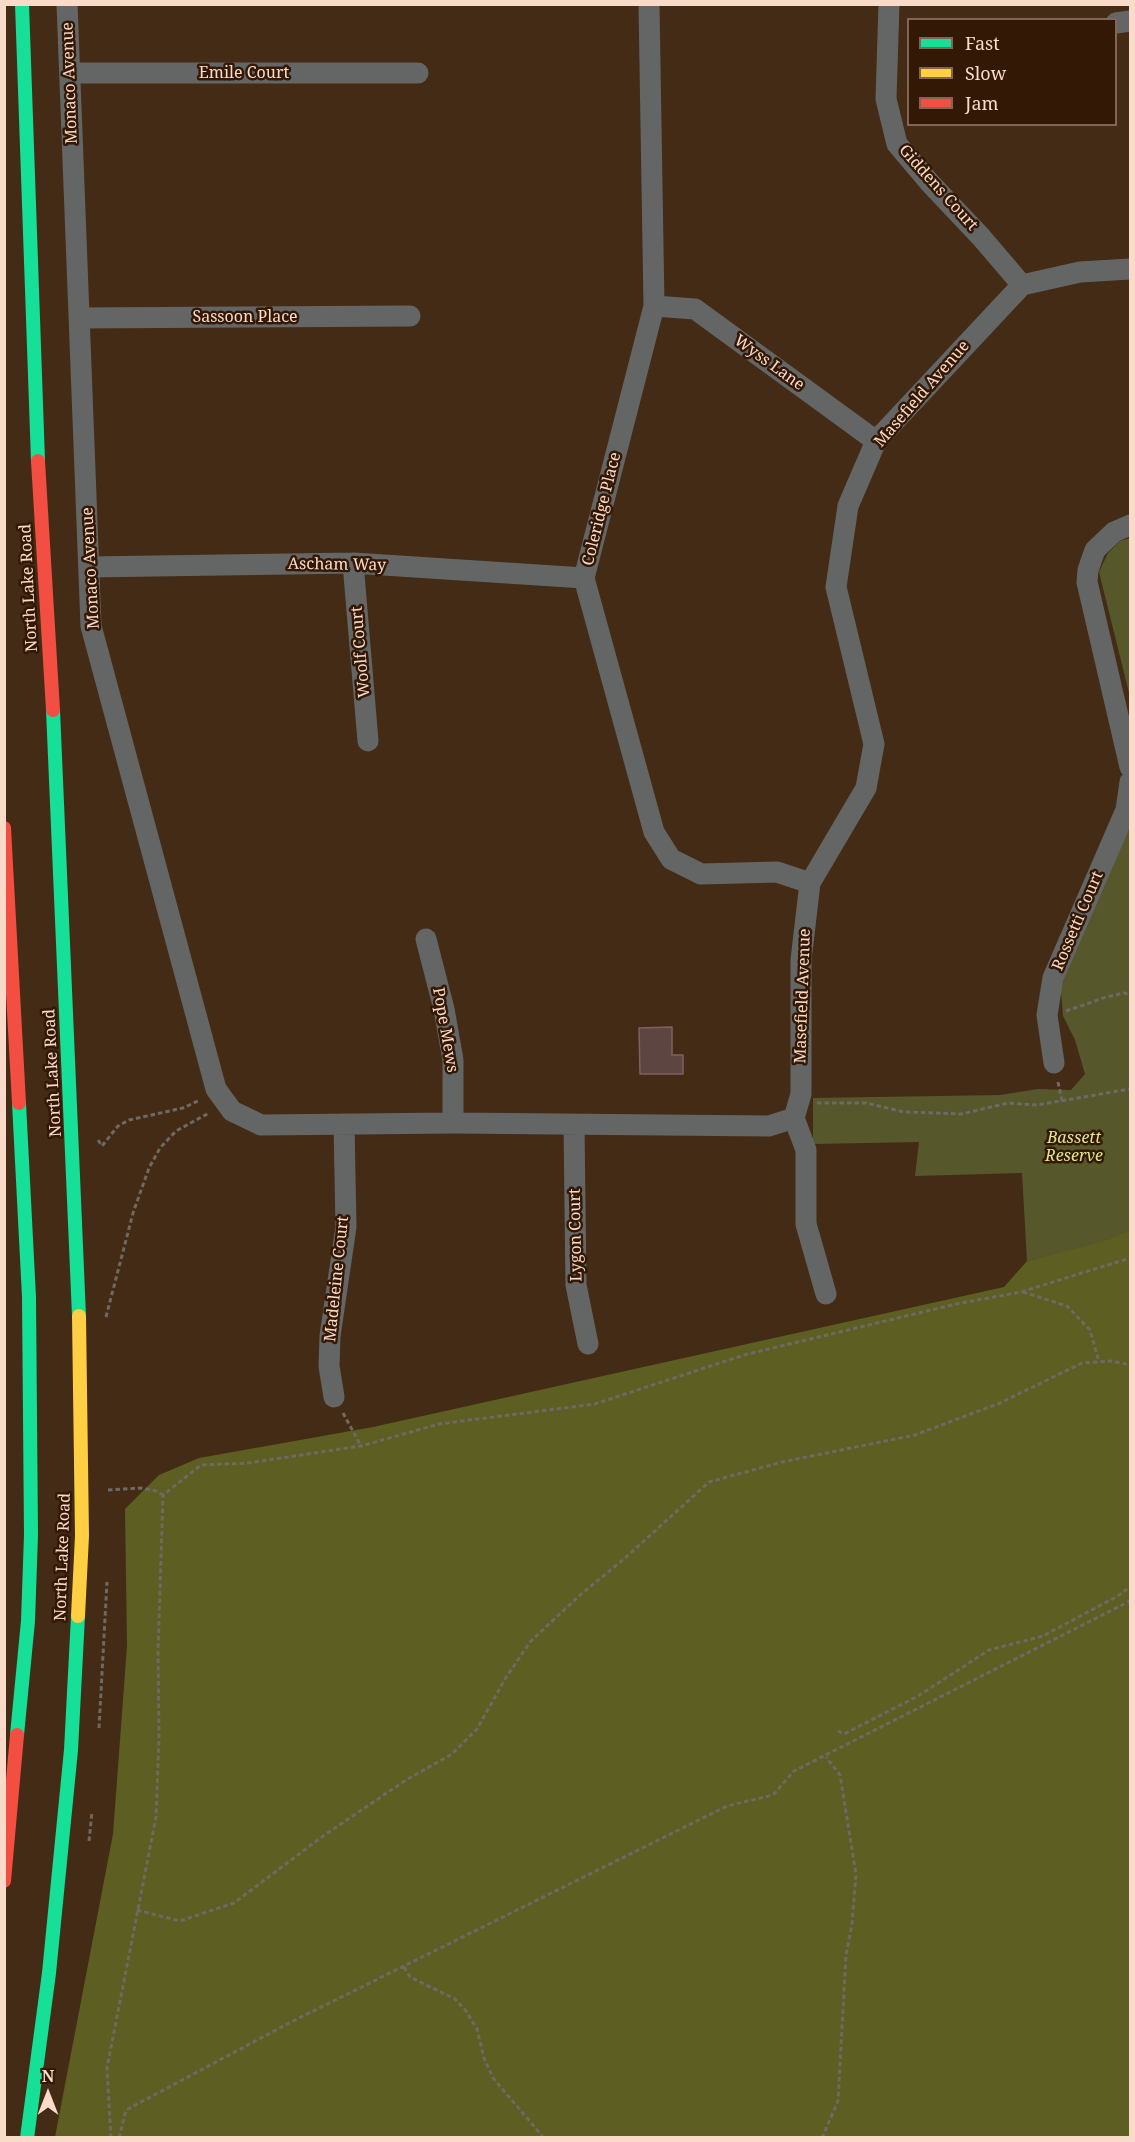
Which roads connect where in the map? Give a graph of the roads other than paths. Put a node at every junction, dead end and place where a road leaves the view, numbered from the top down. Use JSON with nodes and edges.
{"nodes":[{"id":1,"x":22,"y":4,"type":"edge"},
{"id":2,"x":67,"y":4,"type":"edge"},
{"id":3,"x":649,"y":4,"type":"edge"},
{"id":4,"x":889,"y":4,"type":"edge"},
{"id":5,"x":70,"y":73,"type":"junction"},
{"id":6,"x":418,"y":73,"type":"dead end"},
{"id":7,"x":1131,"y":269,"type":"edge"},
{"id":8,"x":1022,"y":285,"type":"junction"},
{"id":9,"x":654,"y":306,"type":"junction"},
{"id":10,"x":410,"y":316,"type":"dead end"},
{"id":11,"x":80,"y":318,"type":"junction"},
{"id":12,"x":876,"y":441,"type":"junction"},
{"id":13,"x":1131,"y":525,"type":"edge"},
{"id":14,"x":353,"y":563,"type":"junction"},
{"id":15,"x":89,"y":567,"type":"junction"},
{"id":16,"x":584,"y":578,"type":"junction"},
{"id":17,"x":368,"y":741,"type":"dead end"},
{"id":18,"x":1131,"y":767,"type":"edge"},
{"id":19,"x":1131,"y":783,"type":"edge"},
{"id":20,"x":4,"y":828,"type":"edge"},
{"id":21,"x":810,"y":883,"type":"junction"},
{"id":22,"x":426,"y":939,"type":"dead end"},
{"id":23,"x":1054,"y":1063,"type":"dead end"},
{"id":24,"x":794,"y":1118,"type":"junction"},
{"id":25,"x":453,"y":1123,"type":"junction"},
{"id":26,"x":344,"y":1124,"type":"junction"},
{"id":27,"x":574,"y":1125,"type":"junction"},
{"id":28,"x":826,"y":1294,"type":"dead end"},
{"id":29,"x":588,"y":1344,"type":"dead end"},
{"id":30,"x":334,"y":1397,"type":"road end"},
{"id":31,"x":4,"y":1881,"type":"edge"},
{"id":32,"x":27,"y":2138,"type":"edge"}],
"edges":[{"from":1,"to":32,"type":"main road","name":"North Lake Road"},
{"from":2,"to":5,"type":"street","name":"Monaco Avenue"},
{"from":3,"to":9,"type":"street","name":"Coleridge Place"},
{"from":4,"to":8,"type":"street","name":"Giddens Court"},
{"from":5,"to":6,"type":"street","name":"Emile Court"},
{"from":5,"to":11,"type":"street","name":"Monaco Avenue"},
{"from":7,"to":8,"type":"street"},
{"from":8,"to":12,"type":"street","name":"Masefield Avenue"},
{"from":9,"to":12,"type":"street","name":"Wyss Lane"},
{"from":9,"to":16,"type":"street","name":"Coleridge Place"},
{"from":10,"to":11,"type":"street","name":"Sassoon Place"},
{"from":11,"to":15,"type":"street","name":"Monaco Avenue"},
{"from":12,"to":21,"type":"street","name":"Masefield Avenue"},
{"from":13,"to":18,"type":"street"},
{"from":14,"to":15,"type":"street","name":"Ascham Way"},
{"from":14,"to":16,"type":"street","name":"Ascham Way"},
{"from":14,"to":17,"type":"street","name":"Woolf Court"},
{"from":15,"to":26,"type":"street","name":"Monaco Avenue"},
{"from":16,"to":21,"type":"street","name":"Coleridge Place"},
{"from":19,"to":23,"type":"street","name":"Rossetti Court"},
{"from":20,"to":31,"type":"main road","name":"North Lake Road"},
{"from":21,"to":24,"type":"street","name":"Masefield Avenue"},
{"from":22,"to":25,"type":"street","name":"Pope Mews"},
{"from":24,"to":27,"type":"street"},
{"from":24,"to":28,"type":"street"},
{"from":25,"to":26,"type":"street"},
{"from":25,"to":27,"type":"street"},
{"from":26,"to":30,"type":"street","name":"Madeleine Court"},
{"from":27,"to":29,"type":"street","name":"Lygon Court"}]}
